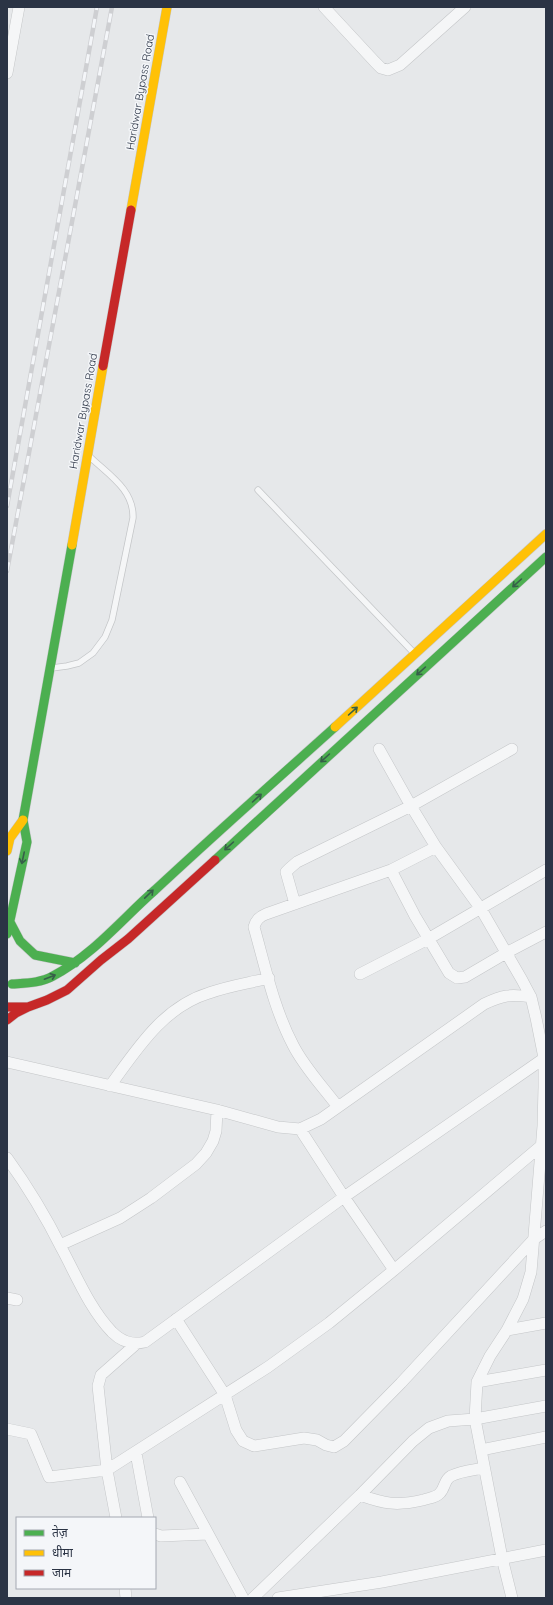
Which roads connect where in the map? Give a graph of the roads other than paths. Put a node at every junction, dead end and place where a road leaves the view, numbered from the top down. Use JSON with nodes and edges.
{"nodes":[{"id":1,"x":19,"y":7,"type":"edge"},
{"id":2,"x":167,"y":7,"type":"edge"},
{"id":3,"x":465,"y":7,"type":"edge"},
{"id":4,"x":329,"y":9,"type":"edge"},
{"id":5,"x":7,"y":73,"type":"edge"},
{"id":6,"x":88,"y":456,"type":"junction"},
{"id":7,"x":258,"y":490,"type":"dead end"},
{"id":8,"x":546,"y":534,"type":"edge"},
{"id":9,"x":546,"y":557,"type":"edge"},
{"id":10,"x":416,"y":654,"type":"junction"},
{"id":11,"x":50,"y":668,"type":"junction"},
{"id":12,"x":379,"y":749,"type":"dead end"},
{"id":13,"x":512,"y":749,"type":"dead end"},
{"id":14,"x":411,"y":806,"type":"junction"},
{"id":15,"x":23,"y":820,"type":"junction"},
{"id":16,"x":436,"y":847,"type":"junction"},
{"id":17,"x":7,"y":851,"type":"edge"},
{"id":18,"x":391,"y":870,"type":"junction"},
{"id":19,"x":546,"y":870,"type":"edge"},
{"id":20,"x":294,"y":904,"type":"junction"},
{"id":21,"x":481,"y":909,"type":"junction"},
{"id":22,"x":10,"y":922,"type":"junction"},
{"id":23,"x":546,"y":932,"type":"edge"},
{"id":24,"x":7,"y":934,"type":"edge"},
{"id":25,"x":428,"y":939,"type":"junction"},
{"id":26,"x":506,"y":953,"type":"junction"},
{"id":27,"x":75,"y":963,"type":"junction"},
{"id":28,"x":8,"y":974,"type":"edge"},
{"id":29,"x":360,"y":974,"type":"dead end"},
{"id":30,"x":269,"y":978,"type":"junction"},
{"id":31,"x":12,"y":984,"type":"junction"},
{"id":32,"x":531,"y":998,"type":"junction"},
{"id":33,"x":8,"y":1001,"type":"edge"},
{"id":34,"x":28,"y":1007,"type":"junction"},
{"id":35,"x":7,"y":1020,"type":"edge"},
{"id":36,"x":545,"y":1057,"type":"edge"},
{"id":37,"x":7,"y":1062,"type":"edge"},
{"id":38,"x":110,"y":1086,"type":"junction"},
{"id":39,"x":338,"y":1107,"type":"junction"},
{"id":40,"x":217,"y":1110,"type":"junction"},
{"id":41,"x":545,"y":1125,"type":"edge"},
{"id":42,"x":300,"y":1129,"type":"junction"},
{"id":43,"x":542,"y":1145,"type":"junction"},
{"id":44,"x":7,"y":1158,"type":"edge"},
{"id":45,"x":344,"y":1197,"type":"junction"},
{"id":46,"x":546,"y":1231,"type":"edge"},
{"id":47,"x":534,"y":1239,"type":"junction"},
{"id":48,"x":60,"y":1245,"type":"junction"},
{"id":49,"x":394,"y":1270,"type":"junction"},
{"id":50,"x":176,"y":1319,"type":"junction"},
{"id":51,"x":546,"y":1323,"type":"edge"},
{"id":52,"x":507,"y":1330,"type":"junction"},
{"id":53,"x":135,"y":1345,"type":"junction"},
{"id":54,"x":546,"y":1370,"type":"edge"},
{"id":55,"x":477,"y":1382,"type":"junction"},
{"id":56,"x":225,"y":1395,"type":"junction"},
{"id":57,"x":546,"y":1406,"type":"edge"},
{"id":58,"x":475,"y":1419,"type":"junction"},
{"id":59,"x":7,"y":1429,"type":"edge"},
{"id":60,"x":546,"y":1437,"type":"edge"},
{"id":61,"x":481,"y":1450,"type":"junction"},
{"id":62,"x":136,"y":1453,"type":"junction"},
{"id":63,"x":484,"y":1468,"type":"junction"},
{"id":64,"x":107,"y":1470,"type":"junction"},
{"id":65,"x":180,"y":1482,"type":"dead end"},
{"id":66,"x":360,"y":1495,"type":"junction"},
{"id":67,"x":116,"y":1517,"type":"edge"},
{"id":68,"x":148,"y":1517,"type":"edge"},
{"id":69,"x":156,"y":1534,"type":"edge"},
{"id":70,"x":208,"y":1534,"type":"junction"},
{"id":71,"x":546,"y":1550,"type":"edge"},
{"id":72,"x":502,"y":1558,"type":"junction"},
{"id":73,"x":321,"y":1594,"type":"edge"},
{"id":74,"x":243,"y":1598,"type":"edge"},
{"id":75,"x":253,"y":1598,"type":"edge"},
{"id":76,"x":278,"y":1598,"type":"edge"},
{"id":77,"x":512,"y":1598,"type":"edge"}],
"edges":[{"from":1,"to":5,"type":"street"},
{"from":2,"to":6,"type":"main road","name":"Haridwar Bypass Road"},
{"from":3,"to":4,"type":"street"},
{"from":6,"to":11,"type":"main road","name":"Haridwar Bypass Road"},
{"from":6,"to":11,"type":"lane"},
{"from":7,"to":10,"type":"lane"},
{"from":8,"to":10,"type":"main road"},
{"from":9,"to":34,"type":"main road","one_way":true},
{"from":27,"to":10,"type":"main road","one_way":true},
{"from":11,"to":15,"type":"main road","name":"Haridwar Bypass Road"},
{"from":12,"to":14,"type":"street"},
{"from":13,"to":14,"type":"street"},
{"from":14,"to":16,"type":"street"},
{"from":14,"to":20,"type":"street"},
{"from":15,"to":17,"type":"main road","name":"Haridwar Bypass Road"},
{"from":15,"to":22,"type":"main road","name":"Haridwar Bypass Road","one_way":true},
{"from":16,"to":18,"type":"street"},
{"from":16,"to":21,"type":"street"},
{"from":18,"to":20,"type":"street"},
{"from":18,"to":25,"type":"street"},
{"from":19,"to":21,"type":"street"},
{"from":20,"to":30,"type":"street"},
{"from":21,"to":25,"type":"street"},
{"from":21,"to":26,"type":"street"},
{"from":22,"to":24,"type":"main road","name":"Haridwar Bypass Road"},
{"from":22,"to":27,"type":"main road"},
{"from":23,"to":26,"type":"street"},
{"from":25,"to":26,"type":"street"},
{"from":25,"to":29,"type":"street"},
{"from":26,"to":32,"type":"street"},
{"from":31,"to":27,"type":"main road","one_way":true},
{"from":28,"to":31,"type":"main road"},
{"from":30,"to":38,"type":"street"},
{"from":30,"to":39,"type":"street"},
{"from":31,"to":33,"type":"main road"},
{"from":32,"to":36,"type":"street"},
{"from":32,"to":39,"type":"street"},
{"from":33,"to":34,"type":"main road"},
{"from":34,"to":35,"type":"main road"},
{"from":36,"to":41,"type":"street"},
{"from":36,"to":45,"type":"street"},
{"from":37,"to":38,"type":"street"},
{"from":38,"to":40,"type":"street"},
{"from":39,"to":42,"type":"street"},
{"from":40,"to":42,"type":"street"},
{"from":40,"to":48,"type":"street"},
{"from":41,"to":43,"type":"street"},
{"from":42,"to":45,"type":"street"},
{"from":43,"to":47,"type":"street"},
{"from":43,"to":49,"type":"street"},
{"from":44,"to":48,"type":"street"},
{"from":45,"to":49,"type":"street"},
{"from":45,"to":50,"type":"street"},
{"from":46,"to":47,"type":"street"},
{"from":47,"to":52,"type":"street"},
{"from":47,"to":56,"type":"street"},
{"from":48,"to":53,"type":"street"},
{"from":49,"to":56,"type":"street"},
{"from":50,"to":53,"type":"street"},
{"from":50,"to":56,"type":"street"},
{"from":51,"to":52,"type":"street"},
{"from":52,"to":55,"type":"street"},
{"from":53,"to":64,"type":"street"},
{"from":54,"to":55,"type":"street"},
{"from":55,"to":58,"type":"street"},
{"from":56,"to":62,"type":"street"},
{"from":57,"to":58,"type":"street"},
{"from":58,"to":61,"type":"street"},
{"from":58,"to":66,"type":"street"},
{"from":59,"to":64,"type":"street"},
{"from":60,"to":61,"type":"street"},
{"from":61,"to":63,"type":"street"},
{"from":62,"to":64,"type":"street"},
{"from":62,"to":68,"type":"street"},
{"from":63,"to":66,"type":"street"},
{"from":63,"to":72,"type":"street"},
{"from":64,"to":67,"type":"street"},
{"from":65,"to":70,"type":"street"},
{"from":66,"to":75,"type":"street"},
{"from":69,"to":70,"type":"street"},
{"from":70,"to":74,"type":"street"},
{"from":71,"to":72,"type":"street"},
{"from":72,"to":73,"type":"street"},
{"from":72,"to":77,"type":"street"},
{"from":73,"to":76,"type":"street"}]}
